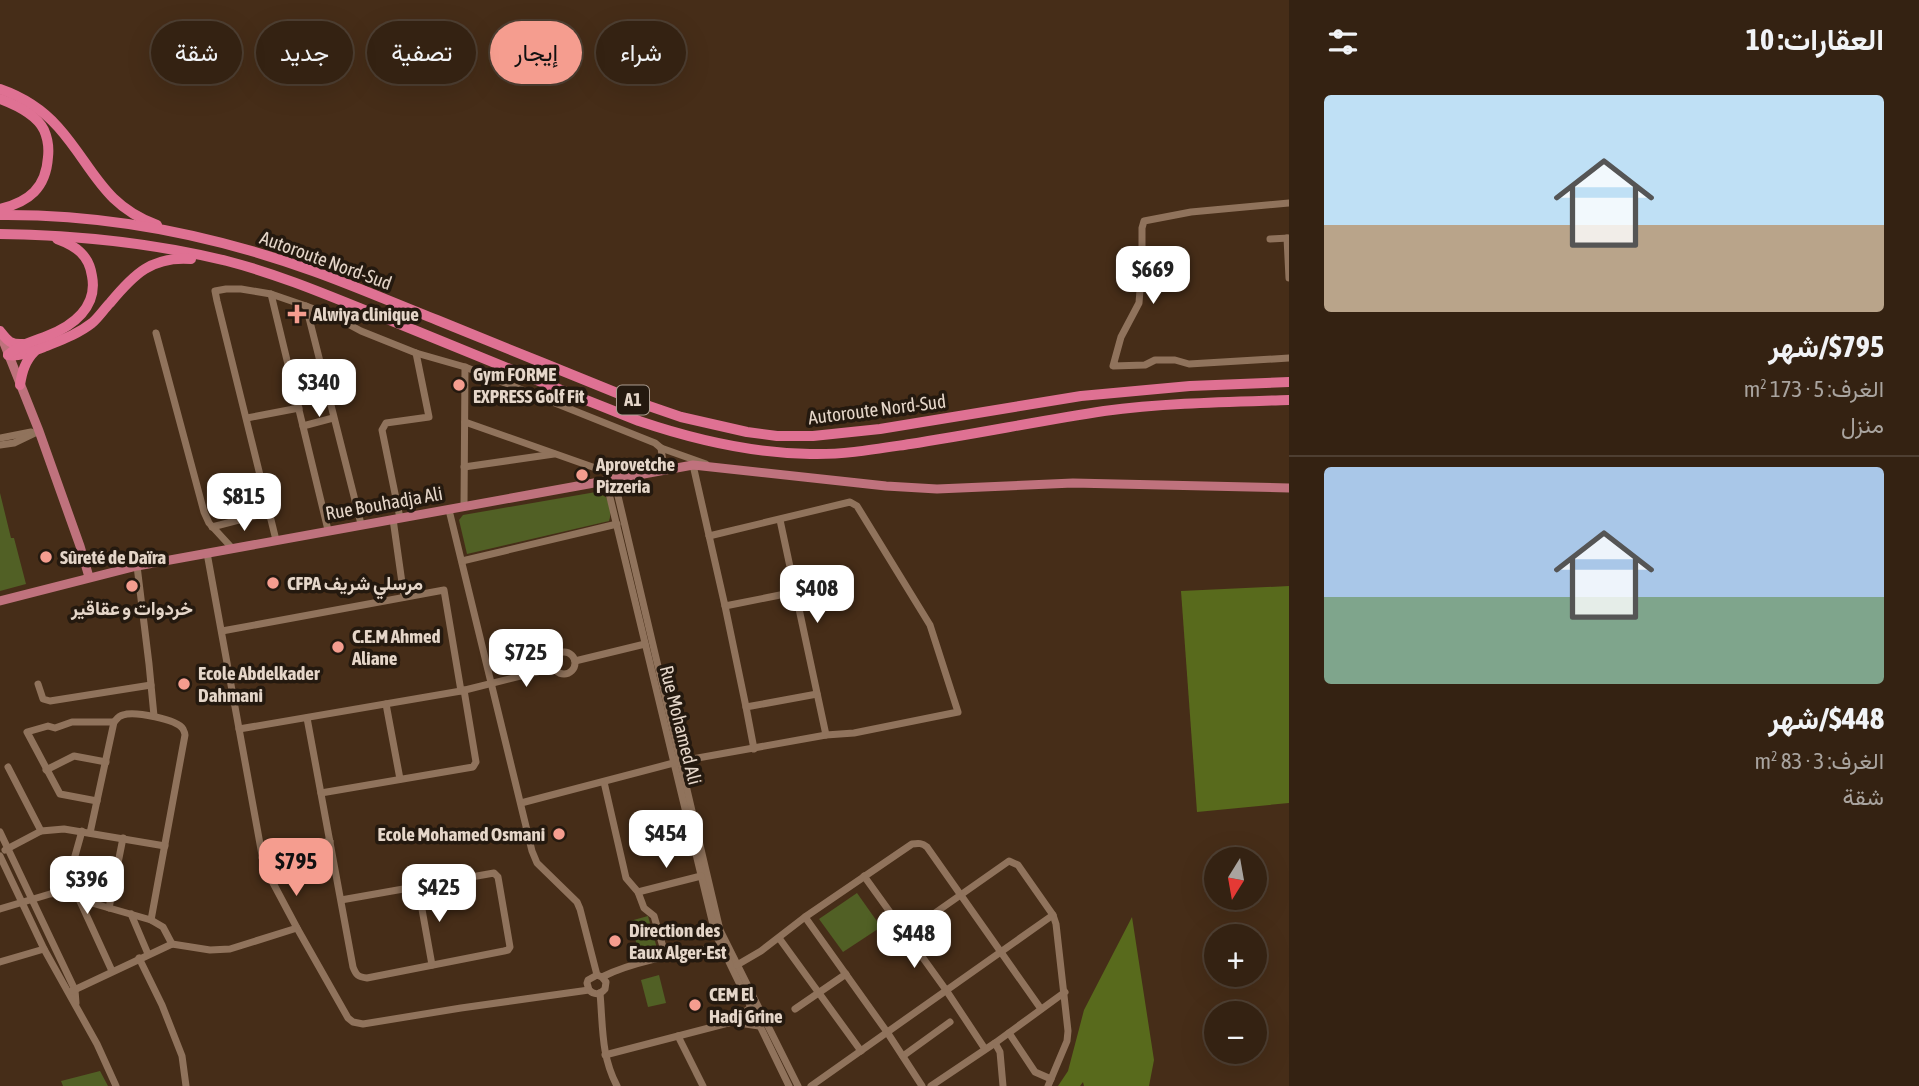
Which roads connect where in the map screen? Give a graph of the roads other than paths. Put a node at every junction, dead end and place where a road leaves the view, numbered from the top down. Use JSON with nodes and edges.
{"nodes":[{"id":1,"x":0,"y":89,"type":"edge"},
{"id":2,"x":0,"y":99,"type":"edge"},
{"id":3,"x":1289,"y":203,"type":"edge"},
{"id":4,"x":0,"y":209,"type":"edge"},
{"id":5,"x":0,"y":215,"type":"edge"},
{"id":6,"x":184,"y":233,"type":"junction"},
{"id":7,"x":0,"y":234,"type":"edge"},
{"id":8,"x":26,"y":234,"type":"junction"},
{"id":9,"x":1288,"y":238,"type":"edge"},
{"id":10,"x":1270,"y":239,"type":"dead end"},
{"id":11,"x":229,"y":262,"type":"junction"},
{"id":12,"x":1289,"y":278,"type":"edge"},
{"id":13,"x":271,"y":294,"type":"junction"},
{"id":14,"x":306,"y":306,"type":"junction"},
{"id":15,"x":0,"y":332,"type":"edge"},
{"id":16,"x":156,"y":333,"type":"dead end"},
{"id":17,"x":27,"y":344,"type":"junction"},
{"id":18,"x":37,"y":349,"type":"junction"},
{"id":19,"x":416,"y":353,"type":"junction"},
{"id":20,"x":8,"y":355,"type":"junction"},
{"id":21,"x":1289,"y":358,"type":"edge"},
{"id":22,"x":465,"y":367,"type":"junction"},
{"id":23,"x":1289,"y":382,"type":"edge"},
{"id":24,"x":20,"y":385,"type":"junction"},
{"id":25,"x":1289,"y":400,"type":"edge"},
{"id":26,"x":299,"y":408,"type":"junction"},
{"id":27,"x":247,"y":418,"type":"junction"},
{"id":28,"x":333,"y":418,"type":"junction"},
{"id":29,"x":465,"y":422,"type":"junction"},
{"id":30,"x":303,"y":426,"type":"junction"},
{"id":31,"x":39,"y":431,"type":"junction"},
{"id":32,"x":0,"y":438,"type":"edge"},
{"id":33,"x":0,"y":445,"type":"edge"},
{"id":34,"x":661,"y":448,"type":"junction"},
{"id":35,"x":556,"y":454,"type":"junction"},
{"id":36,"x":693,"y":465,"type":"junction"},
{"id":37,"x":713,"y":466,"type":"junction"},
{"id":38,"x":464,"y":467,"type":"junction"},
{"id":39,"x":664,"y":469,"type":"junction"},
{"id":40,"x":614,"y":479,"type":"junction"},
{"id":41,"x":1289,"y":488,"type":"edge"},
{"id":42,"x":464,"y":507,"type":"junction"},
{"id":43,"x":449,"y":510,"type":"junction"},
{"id":44,"x":270,"y":512,"type":"junction"},
{"id":45,"x":396,"y":518,"type":"junction"},
{"id":46,"x":779,"y":520,"type":"junction"},
{"id":47,"x":361,"y":524,"type":"junction"},
{"id":48,"x":617,"y":524,"type":"junction"},
{"id":49,"x":212,"y":527,"type":"junction"},
{"id":50,"x":328,"y":530,"type":"junction"},
{"id":51,"x":709,"y":536,"type":"junction"},
{"id":52,"x":276,"y":540,"type":"junction"},
{"id":53,"x":232,"y":548,"type":"junction"},
{"id":54,"x":207,"y":553,"type":"junction"},
{"id":55,"x":462,"y":561,"type":"junction"},
{"id":56,"x":137,"y":566,"type":"junction"},
{"id":57,"x":89,"y":577,"type":"junction"},
{"id":58,"x":795,"y":592,"type":"junction"},
{"id":59,"x":404,"y":597,"type":"junction"},
{"id":60,"x":0,"y":601,"type":"edge"},
{"id":61,"x":725,"y":606,"type":"junction"},
{"id":62,"x":222,"y":631,"type":"junction"},
{"id":63,"x":645,"y":644,"type":"junction"},
{"id":64,"x":575,"y":662,"type":"junction"},
{"id":65,"x":553,"y":667,"type":"junction"},
{"id":66,"x":38,"y":684,"type":"dead end"},
{"id":67,"x":492,"y":684,"type":"junction"},
{"id":68,"x":151,"y":685,"type":"junction"},
{"id":69,"x":462,"y":690,"type":"junction"},
{"id":70,"x":817,"y":694,"type":"junction"},
{"id":71,"x":386,"y":704,"type":"junction"},
{"id":72,"x":746,"y":707,"type":"junction"},
{"id":73,"x":154,"y":716,"type":"junction"},
{"id":74,"x":307,"y":718,"type":"junction"},
{"id":75,"x":114,"y":722,"type":"junction"},
{"id":76,"x":239,"y":729,"type":"junction"},
{"id":77,"x":826,"y":735,"type":"junction"},
{"id":78,"x":754,"y":749,"type":"junction"},
{"id":79,"x":106,"y":762,"type":"junction"},
{"id":80,"x":678,"y":762,"type":"junction"},
{"id":81,"x":8,"y":767,"type":"dead end"},
{"id":82,"x":46,"y":770,"type":"junction"},
{"id":83,"x":400,"y":779,"type":"junction"},
{"id":84,"x":604,"y":782,"type":"junction"},
{"id":85,"x":321,"y":793,"type":"junction"},
{"id":86,"x":97,"y":801,"type":"junction"},
{"id":87,"x":521,"y":803,"type":"junction"},
{"id":88,"x":41,"y":831,"type":"junction"},
{"id":89,"x":0,"y":832,"type":"edge"},
{"id":90,"x":86,"y":832,"type":"junction"},
{"id":91,"x":123,"y":838,"type":"junction"},
{"id":92,"x":330,"y":841,"type":"junction"},
{"id":93,"x":165,"y":846,"type":"junction"},
{"id":94,"x":7,"y":848,"type":"junction"},
{"id":95,"x":0,"y":856,"type":"edge"},
{"id":96,"x":262,"y":858,"type":"junction"},
{"id":97,"x":701,"y":876,"type":"junction"},
{"id":98,"x":863,"y":876,"type":"junction"},
{"id":99,"x":418,"y":887,"type":"junction"},
{"id":100,"x":638,"y":892,"type":"junction"},
{"id":101,"x":64,"y":895,"type":"junction"},
{"id":102,"x":961,"y":895,"type":"junction"},
{"id":103,"x":79,"y":899,"type":"junction"},
{"id":104,"x":32,"y":900,"type":"junction"},
{"id":105,"x":341,"y":900,"type":"junction"},
{"id":106,"x":23,"y":902,"type":"junction"},
{"id":107,"x":109,"y":908,"type":"junction"},
{"id":108,"x":0,"y":909,"type":"edge"},
{"id":109,"x":131,"y":914,"type":"junction"},
{"id":110,"x":1053,"y":915,"type":"junction"},
{"id":111,"x":805,"y":917,"type":"junction"},
{"id":112,"x":151,"y":920,"type":"junction"},
{"id":113,"x":297,"y":928,"type":"junction"},
{"id":114,"x":905,"y":934,"type":"junction"},
{"id":115,"x":779,"y":938,"type":"junction"},
{"id":116,"x":172,"y":944,"type":"junction"},
{"id":117,"x":723,"y":946,"type":"junction"},
{"id":118,"x":44,"y":949,"type":"junction"},
{"id":119,"x":1002,"y":951,"type":"junction"},
{"id":120,"x":148,"y":954,"type":"junction"},
{"id":121,"x":666,"y":957,"type":"junction"},
{"id":122,"x":139,"y":958,"type":"junction"},
{"id":123,"x":0,"y":962,"type":"edge"},
{"id":124,"x":432,"y":965,"type":"junction"},
{"id":125,"x":737,"y":965,"type":"junction"},
{"id":126,"x":113,"y":971,"type":"junction"},
{"id":127,"x":846,"y":974,"type":"junction"},
{"id":128,"x":600,"y":976,"type":"junction"},
{"id":129,"x":589,"y":990,"type":"junction"},
{"id":130,"x":946,"y":990,"type":"junction"},
{"id":131,"x":72,"y":992,"type":"junction"},
{"id":132,"x":1065,"y":992,"type":"junction"},
{"id":133,"x":600,"y":993,"type":"junction"},
{"id":134,"x":818,"y":993,"type":"junction"},
{"id":135,"x":749,"y":1007,"type":"junction"},
{"id":136,"x":759,"y":1008,"type":"junction"},
{"id":137,"x":795,"y":1009,"type":"dead end"},
{"id":138,"x":1041,"y":1009,"type":"junction"},
{"id":139,"x":763,"y":1016,"type":"junction"},
{"id":140,"x":732,"y":1022,"type":"junction"},
{"id":141,"x":950,"y":1022,"type":"dead end"},
{"id":142,"x":759,"y":1026,"type":"junction"},
{"id":143,"x":887,"y":1032,"type":"junction"},
{"id":144,"x":1009,"y":1033,"type":"junction"},
{"id":145,"x":678,"y":1036,"type":"junction"},
{"id":146,"x":995,"y":1043,"type":"junction"},
{"id":147,"x":985,"y":1049,"type":"junction"},
{"id":148,"x":861,"y":1051,"type":"junction"},
{"id":149,"x":605,"y":1055,"type":"junction"},
{"id":150,"x":903,"y":1056,"type":"junction"},
{"id":151,"x":1050,"y":1082,"type":"edge"},
{"id":152,"x":701,"y":1085,"type":"edge"},
{"id":153,"x":116,"y":1086,"type":"edge"},
{"id":154,"x":186,"y":1086,"type":"edge"},
{"id":155,"x":617,"y":1086,"type":"edge"},
{"id":156,"x":789,"y":1086,"type":"edge"},
{"id":157,"x":798,"y":1086,"type":"edge"},
{"id":158,"x":811,"y":1086,"type":"edge"},
{"id":159,"x":922,"y":1086,"type":"edge"},
{"id":160,"x":931,"y":1086,"type":"edge"},
{"id":161,"x":1003,"y":1086,"type":"edge"}],
"edges":[{"from":1,"to":6,"type":"highway"},
{"from":2,"to":4,"type":"highway"},
{"from":3,"to":21,"type":"street"},
{"from":5,"to":6,"type":"highway","name":"Autoroute Nord-Sud","number":"A1"},
{"from":6,"to":23,"type":"highway","name":"Autoroute Nord-Sud","number":"A1"},
{"from":7,"to":8,"type":"highway","name":"Autoroute Nord-Sud","number":"A1"},
{"from":8,"to":11,"type":"highway","name":"Autoroute Nord-Sud","number":"A1"},
{"from":8,"to":17,"type":"highway"},
{"from":9,"to":10,"type":"street"},
{"from":9,"to":12,"type":"street"},
{"from":11,"to":18,"type":"highway"},
{"from":11,"to":25,"type":"highway","name":"Autoroute Nord-Sud","number":"A1"},
{"from":13,"to":14,"type":"street"},
{"from":13,"to":26,"type":"street"},
{"from":13,"to":27,"type":"street"},
{"from":14,"to":19,"type":"street"},
{"from":14,"to":28,"type":"street"},
{"from":15,"to":17,"type":"highway"},
{"from":15,"to":20,"type":"main road"},
{"from":16,"to":49,"type":"street"},
{"from":17,"to":20,"type":"highway"},
{"from":18,"to":20,"type":"highway"},
{"from":18,"to":24,"type":"highway"},
{"from":19,"to":22,"type":"street"},
{"from":19,"to":45,"type":"street"},
{"from":20,"to":24,"type":"main road"},
{"from":22,"to":29,"type":"street"},
{"from":22,"to":34,"type":"street"},
{"from":24,"to":31,"type":"main road"},
{"from":26,"to":27,"type":"street"},
{"from":26,"to":30,"type":"street"},
{"from":27,"to":44,"type":"street"},
{"from":28,"to":30,"type":"street"},
{"from":28,"to":47,"type":"street"},
{"from":29,"to":35,"type":"street"},
{"from":29,"to":38,"type":"street"},
{"from":30,"to":50,"type":"street"},
{"from":31,"to":32,"type":"street"},
{"from":31,"to":33,"type":"street"},
{"from":31,"to":57,"type":"main road"},
{"from":34,"to":37,"type":"street"},
{"from":34,"to":39,"type":"street"},
{"from":35,"to":38,"type":"street"},
{"from":35,"to":40,"type":"street"},
{"from":36,"to":37,"type":"main road","name":"Rue Bouhadja Ali"},
{"from":36,"to":39,"type":"main road","name":"Rue Bouhadja Ali"},
{"from":36,"to":51,"type":"street"},
{"from":37,"to":41,"type":"main road","name":"Rue Bouhadja Ali"},
{"from":38,"to":42,"type":"street"},
{"from":39,"to":40,"type":"main road","name":"Rue Bouhadja Ali"},
{"from":40,"to":42,"type":"main road","name":"Rue Bouhadja Ali"},
{"from":40,"to":48,"type":"street","name":"Rue Mohamed Ali"},
{"from":40,"to":80,"type":"street"},
{"from":42,"to":43,"type":"main road","name":"Rue Bouhadja Ali"},
{"from":43,"to":45,"type":"main road","name":"Rue Bouhadja Ali"},
{"from":43,"to":55,"type":"street"},
{"from":44,"to":49,"type":"street"},
{"from":44,"to":52,"type":"street"},
{"from":45,"to":47,"type":"main road","name":"Rue Bouhadja Ali"},
{"from":45,"to":59,"type":"street"},
{"from":46,"to":51,"type":"street"},
{"from":46,"to":58,"type":"street"},
{"from":46,"to":77,"type":"street"},
{"from":47,"to":50,"type":"main road","name":"Rue Bouhadja Ali"},
{"from":48,"to":55,"type":"street"},
{"from":48,"to":63,"type":"street","name":"Rue Mohamed Ali"},
{"from":49,"to":53,"type":"street"},
{"from":50,"to":52,"type":"main road","name":"Rue Bouhadja Ali"},
{"from":51,"to":61,"type":"street"},
{"from":52,"to":53,"type":"main road","name":"Rue Bouhadja Ali"},
{"from":53,"to":54,"type":"main road","name":"Rue Bouhadja Ali"},
{"from":54,"to":56,"type":"main road","name":"Rue Bouhadja Ali"},
{"from":54,"to":62,"type":"street"},
{"from":55,"to":67,"type":"street"},
{"from":56,"to":57,"type":"main road","name":"Rue Bouhadja Ali"},
{"from":56,"to":68,"type":"street"},
{"from":57,"to":60,"type":"main road","name":"Rue Bouhadja Ali"},
{"from":58,"to":61,"type":"street"},
{"from":58,"to":70,"type":"street"},
{"from":59,"to":62,"type":"street"},
{"from":59,"to":69,"type":"street"},
{"from":61,"to":72,"type":"street"},
{"from":62,"to":76,"type":"street"},
{"from":63,"to":64,"type":"street"},
{"from":63,"to":80,"type":"street","name":"Rue Mohamed Ali"},
{"from":64,"to":65,"type":"street"},
{"from":64,"to":65,"type":"street"},
{"from":65,"to":67,"type":"street"},
{"from":66,"to":68,"type":"street"},
{"from":67,"to":69,"type":"street"},
{"from":67,"to":87,"type":"street"},
{"from":68,"to":73,"type":"street"},
{"from":69,"to":71,"type":"street"},
{"from":69,"to":83,"type":"street"},
{"from":70,"to":72,"type":"street"},
{"from":70,"to":77,"type":"street"},
{"from":71,"to":74,"type":"street"},
{"from":71,"to":83,"type":"street"},
{"from":72,"to":78,"type":"street"},
{"from":73,"to":75,"type":"street"},
{"from":73,"to":93,"type":"street"},
{"from":74,"to":76,"type":"street"},
{"from":74,"to":85,"type":"street"},
{"from":75,"to":79,"type":"street"},
{"from":75,"to":82,"type":"street"},
{"from":76,"to":96,"type":"street"},
{"from":77,"to":78,"type":"street"},
{"from":78,"to":80,"type":"street"},
{"from":79,"to":82,"type":"street"},
{"from":79,"to":86,"type":"street"},
{"from":80,"to":84,"type":"street"},
{"from":80,"to":97,"type":"street","name":"Rue Mohamed Ali"},
{"from":80,"to":117,"type":"street"},
{"from":81,"to":88,"type":"street"},
{"from":82,"to":86,"type":"street"},
{"from":83,"to":85,"type":"street"},
{"from":84,"to":87,"type":"street"},
{"from":84,"to":100,"type":"street"},
{"from":85,"to":92,"type":"street"},
{"from":86,"to":90,"type":"street"},
{"from":87,"to":128,"type":"street"},
{"from":88,"to":90,"type":"street"},
{"from":88,"to":94,"type":"street"},
{"from":89,"to":94,"type":"street"},
{"from":90,"to":91,"type":"street"},
{"from":90,"to":101,"type":"street"},
{"from":91,"to":93,"type":"street"},
{"from":91,"to":107,"type":"street"},
{"from":92,"to":96,"type":"street"},
{"from":92,"to":105,"type":"street"},
{"from":93,"to":112,"type":"street"},
{"from":94,"to":95,"type":"street"},
{"from":94,"to":104,"type":"street"},
{"from":95,"to":106,"type":"street"},
{"from":96,"to":113,"type":"street"},
{"from":97,"to":100,"type":"street"},
{"from":97,"to":117,"type":"street","name":"Rue Mohamed Ali"},
{"from":98,"to":102,"type":"street"},
{"from":98,"to":111,"type":"street"},
{"from":98,"to":114,"type":"street"},
{"from":99,"to":105,"type":"street"},
{"from":99,"to":124,"type":"street"},
{"from":99,"to":124,"type":"street"},
{"from":100,"to":121,"type":"street"},
{"from":101,"to":103,"type":"street"},
{"from":101,"to":104,"type":"street"},
{"from":102,"to":110,"type":"street"},
{"from":102,"to":114,"type":"street"},
{"from":102,"to":119,"type":"street"},
{"from":103,"to":107,"type":"street"},
{"from":103,"to":126,"type":"street"},
{"from":104,"to":106,"type":"street"},
{"from":104,"to":131,"type":"street"},
{"from":105,"to":124,"type":"street"},
{"from":106,"to":108,"type":"street"},
{"from":106,"to":118,"type":"street"},
{"from":107,"to":109,"type":"street"},
{"from":109,"to":112,"type":"street"},
{"from":109,"to":120,"type":"street"},
{"from":110,"to":119,"type":"street"},
{"from":110,"to":132,"type":"street"},
{"from":111,"to":115,"type":"street"},
{"from":111,"to":127,"type":"street"},
{"from":112,"to":116,"type":"street"},
{"from":113,"to":116,"type":"street"},
{"from":113,"to":129,"type":"street"},
{"from":114,"to":130,"type":"street"},
{"from":115,"to":125,"type":"street"},
{"from":115,"to":134,"type":"street"},
{"from":116,"to":120,"type":"street"},
{"from":117,"to":121,"type":"street"},
{"from":117,"to":125,"type":"street"},
{"from":117,"to":135,"type":"street","name":"Rue Mohamed Ali"},
{"from":118,"to":123,"type":"street"},
{"from":118,"to":131,"type":"street"},
{"from":119,"to":130,"type":"street"},
{"from":119,"to":138,"type":"street"},
{"from":120,"to":122,"type":"street"},
{"from":121,"to":128,"type":"street"},
{"from":122,"to":126,"type":"street"},
{"from":122,"to":154,"type":"street"},
{"from":125,"to":136,"type":"street"},
{"from":126,"to":131,"type":"street"},
{"from":127,"to":134,"type":"street"},
{"from":127,"to":143,"type":"street"},
{"from":128,"to":129,"type":"street"},
{"from":128,"to":133,"type":"street"},
{"from":129,"to":133,"type":"street"},
{"from":130,"to":143,"type":"street"},
{"from":130,"to":147,"type":"street"},
{"from":131,"to":153,"type":"street"},
{"from":132,"to":138,"type":"street"},
{"from":132,"to":151,"type":"street"},
{"from":133,"to":149,"type":"street"},
{"from":134,"to":137,"type":"street"},
{"from":134,"to":148,"type":"street"},
{"from":135,"to":136,"type":"street"},
{"from":135,"to":140,"type":"street"},
{"from":135,"to":142,"type":"street","name":"Rue Mohamed Ali"},
{"from":136,"to":139,"type":"street"},
{"from":138,"to":144,"type":"street"},
{"from":139,"to":142,"type":"street"},
{"from":139,"to":157,"type":"street"},
{"from":140,"to":142,"type":"street"},
{"from":140,"to":145,"type":"street"},
{"from":141,"to":150,"type":"street"},
{"from":142,"to":156,"type":"street","name":"Rue Mohamed Ali"},
{"from":143,"to":148,"type":"street"},
{"from":143,"to":150,"type":"street"},
{"from":144,"to":146,"type":"street"},
{"from":144,"to":151,"type":"street"},
{"from":145,"to":149,"type":"street"},
{"from":145,"to":152,"type":"street"},
{"from":146,"to":147,"type":"street"},
{"from":146,"to":161,"type":"street"},
{"from":147,"to":160,"type":"street"},
{"from":148,"to":158,"type":"street"},
{"from":149,"to":155,"type":"street"},
{"from":150,"to":159,"type":"street"}]}
